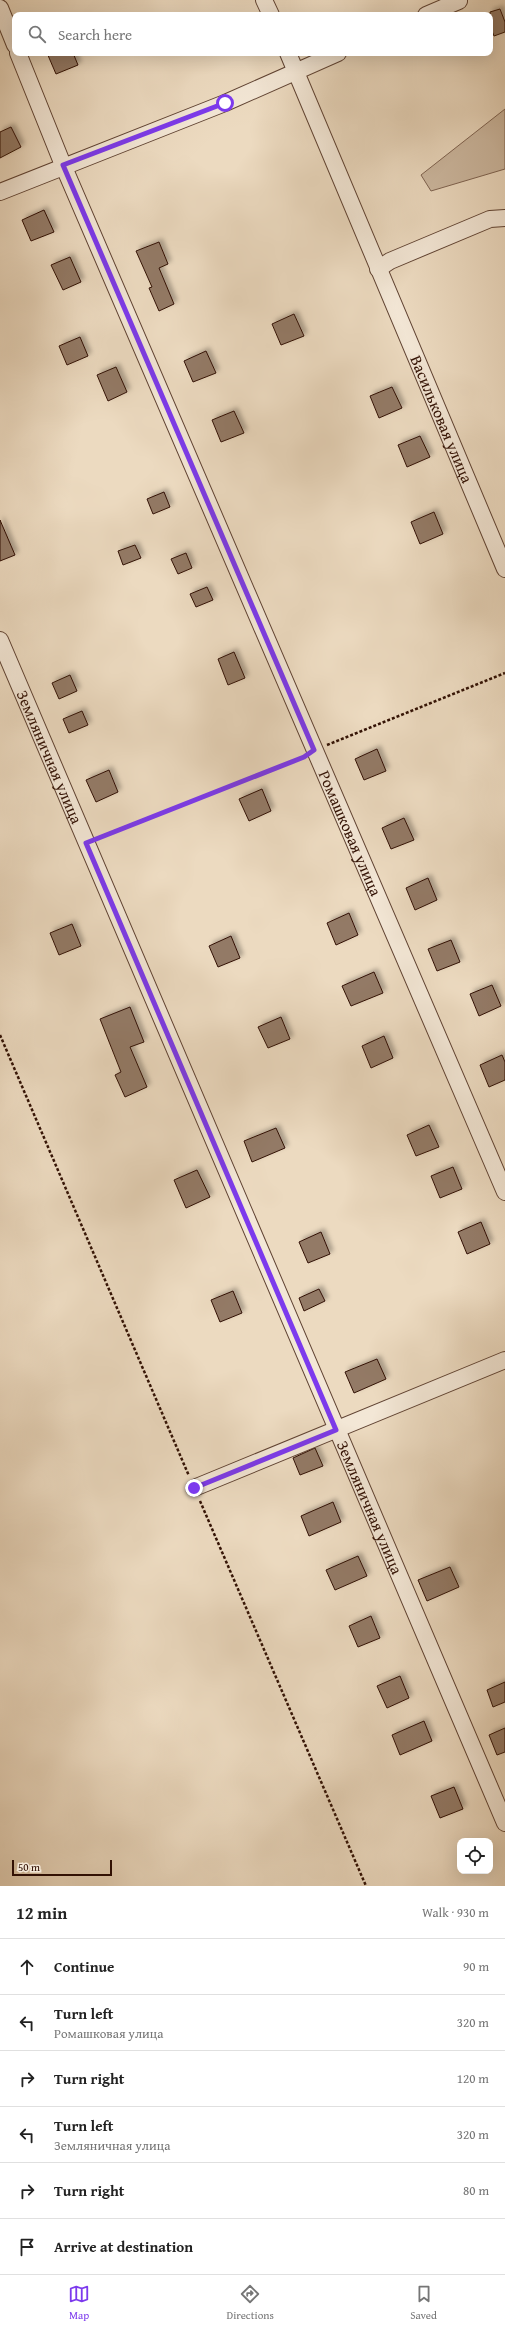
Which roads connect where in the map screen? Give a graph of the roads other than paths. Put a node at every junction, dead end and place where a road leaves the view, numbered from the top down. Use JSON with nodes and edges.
{"nodes":[{"id":1,"x":264,"y":0,"type":"edge"},
{"id":2,"x":459,"y":1,"type":"edge"},
{"id":3,"x":0,"y":8,"type":"edge"},
{"id":4,"x":269,"y":12,"type":"edge"},
{"id":5,"x":433,"y":12,"type":"edge"},
{"id":6,"x":12,"y":38,"type":"edge"},
{"id":7,"x":19,"y":56,"type":"edge"},
{"id":8,"x":290,"y":56,"type":"edge"},
{"id":9,"x":331,"y":56,"type":"edge"},
{"id":10,"x":297,"y":71,"type":"junction"},
{"id":11,"x":63,"y":165,"type":"junction"},
{"id":12,"x":0,"y":192,"type":"edge"},
{"id":13,"x":505,"y":218,"type":"edge"},
{"id":14,"x":378,"y":269,"type":"junction"},
{"id":15,"x":505,"y":569,"type":"edge"},
{"id":16,"x":0,"y":640,"type":"edge"},
{"id":17,"x":505,"y":1192,"type":"edge"},
{"id":18,"x":505,"y":1360,"type":"edge"},
{"id":19,"x":336,"y":1430,"type":"junction"},
{"id":20,"x":194,"y":1488,"type":"road end"},
{"id":21,"x":505,"y":1823,"type":"edge"}],
"edges":[{"from":1,"to":4,"type":"street"},
{"from":2,"to":5,"type":"street"},
{"from":3,"to":6,"type":"street"},
{"from":7,"to":11,"type":"street","name":"Ромашковая улица"},
{"from":8,"to":10,"type":"street","name":"Васильковая улица"},
{"from":9,"to":10,"type":"street"},
{"from":10,"to":11,"type":"street"},
{"from":10,"to":14,"type":"street","name":"Васильковая улица"},
{"from":11,"to":12,"type":"street"},
{"from":11,"to":17,"type":"street","name":"Ромашковая улица"},
{"from":13,"to":14,"type":"street"},
{"from":14,"to":15,"type":"street","name":"Васильковая улица"},
{"from":16,"to":19,"type":"street","name":"Земляничная улица"},
{"from":18,"to":19,"type":"street"},
{"from":19,"to":20,"type":"street"},
{"from":19,"to":21,"type":"street","name":"Земляничная улица"}]}
